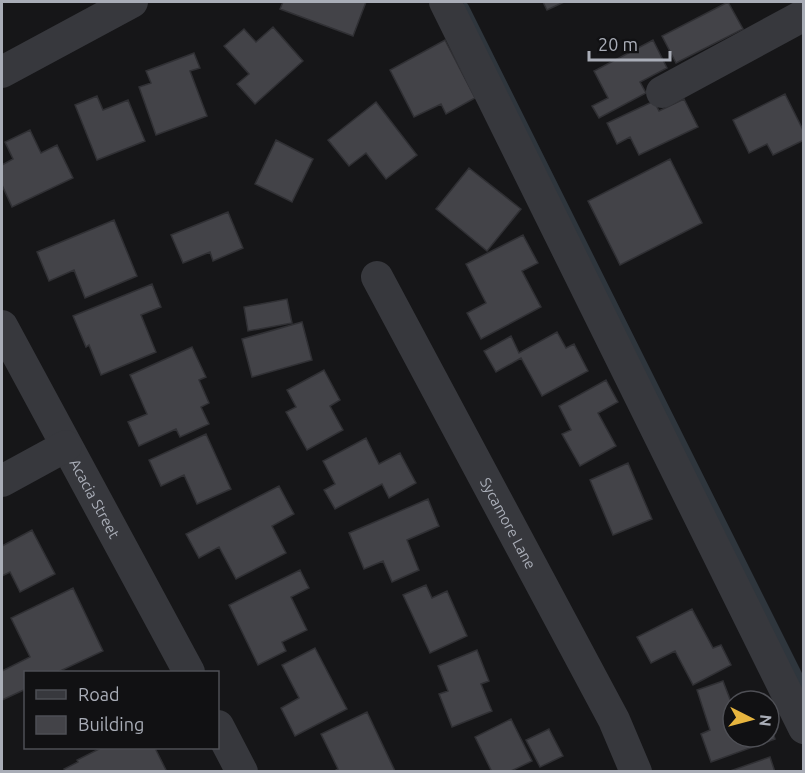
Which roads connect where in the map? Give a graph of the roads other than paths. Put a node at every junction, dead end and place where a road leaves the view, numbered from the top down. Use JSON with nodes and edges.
{"nodes":[{"id":1,"x":132,"y":2,"type":"edge"},
{"id":2,"x":445,"y":2,"type":"edge"},
{"id":3,"x":801,"y":2,"type":"edge"},
{"id":4,"x":804,"y":7,"type":"edge"},
{"id":5,"x":804,"y":15,"type":"edge"},
{"id":6,"x":2,"y":72,"type":"edge"},
{"id":7,"x":662,"y":92,"type":"dead end"},
{"id":8,"x":377,"y":277,"type":"dead end"},
{"id":9,"x":2,"y":326,"type":"edge"},
{"id":10,"x":66,"y":446,"type":"junction"},
{"id":11,"x":2,"y":481,"type":"edge"},
{"id":12,"x":188,"y":671,"type":"edge"},
{"id":13,"x":219,"y":728,"type":"edge"},
{"id":14,"x":804,"y":728,"type":"edge"},
{"id":15,"x":242,"y":771,"type":"edge"},
{"id":16,"x":636,"y":771,"type":"edge"}],
"edges":[{"from":1,"to":6,"type":"street"},
{"from":2,"to":14,"type":"street"},
{"from":3,"to":4,"type":"street"},
{"from":5,"to":7,"type":"street"},
{"from":8,"to":16,"type":"street","name":"Sycamore Lane"},
{"from":9,"to":10,"type":"street","name":"Acacia Street"},
{"from":10,"to":11,"type":"street"},
{"from":10,"to":12,"type":"street","name":"Acacia Street"},
{"from":13,"to":15,"type":"street"}]}
